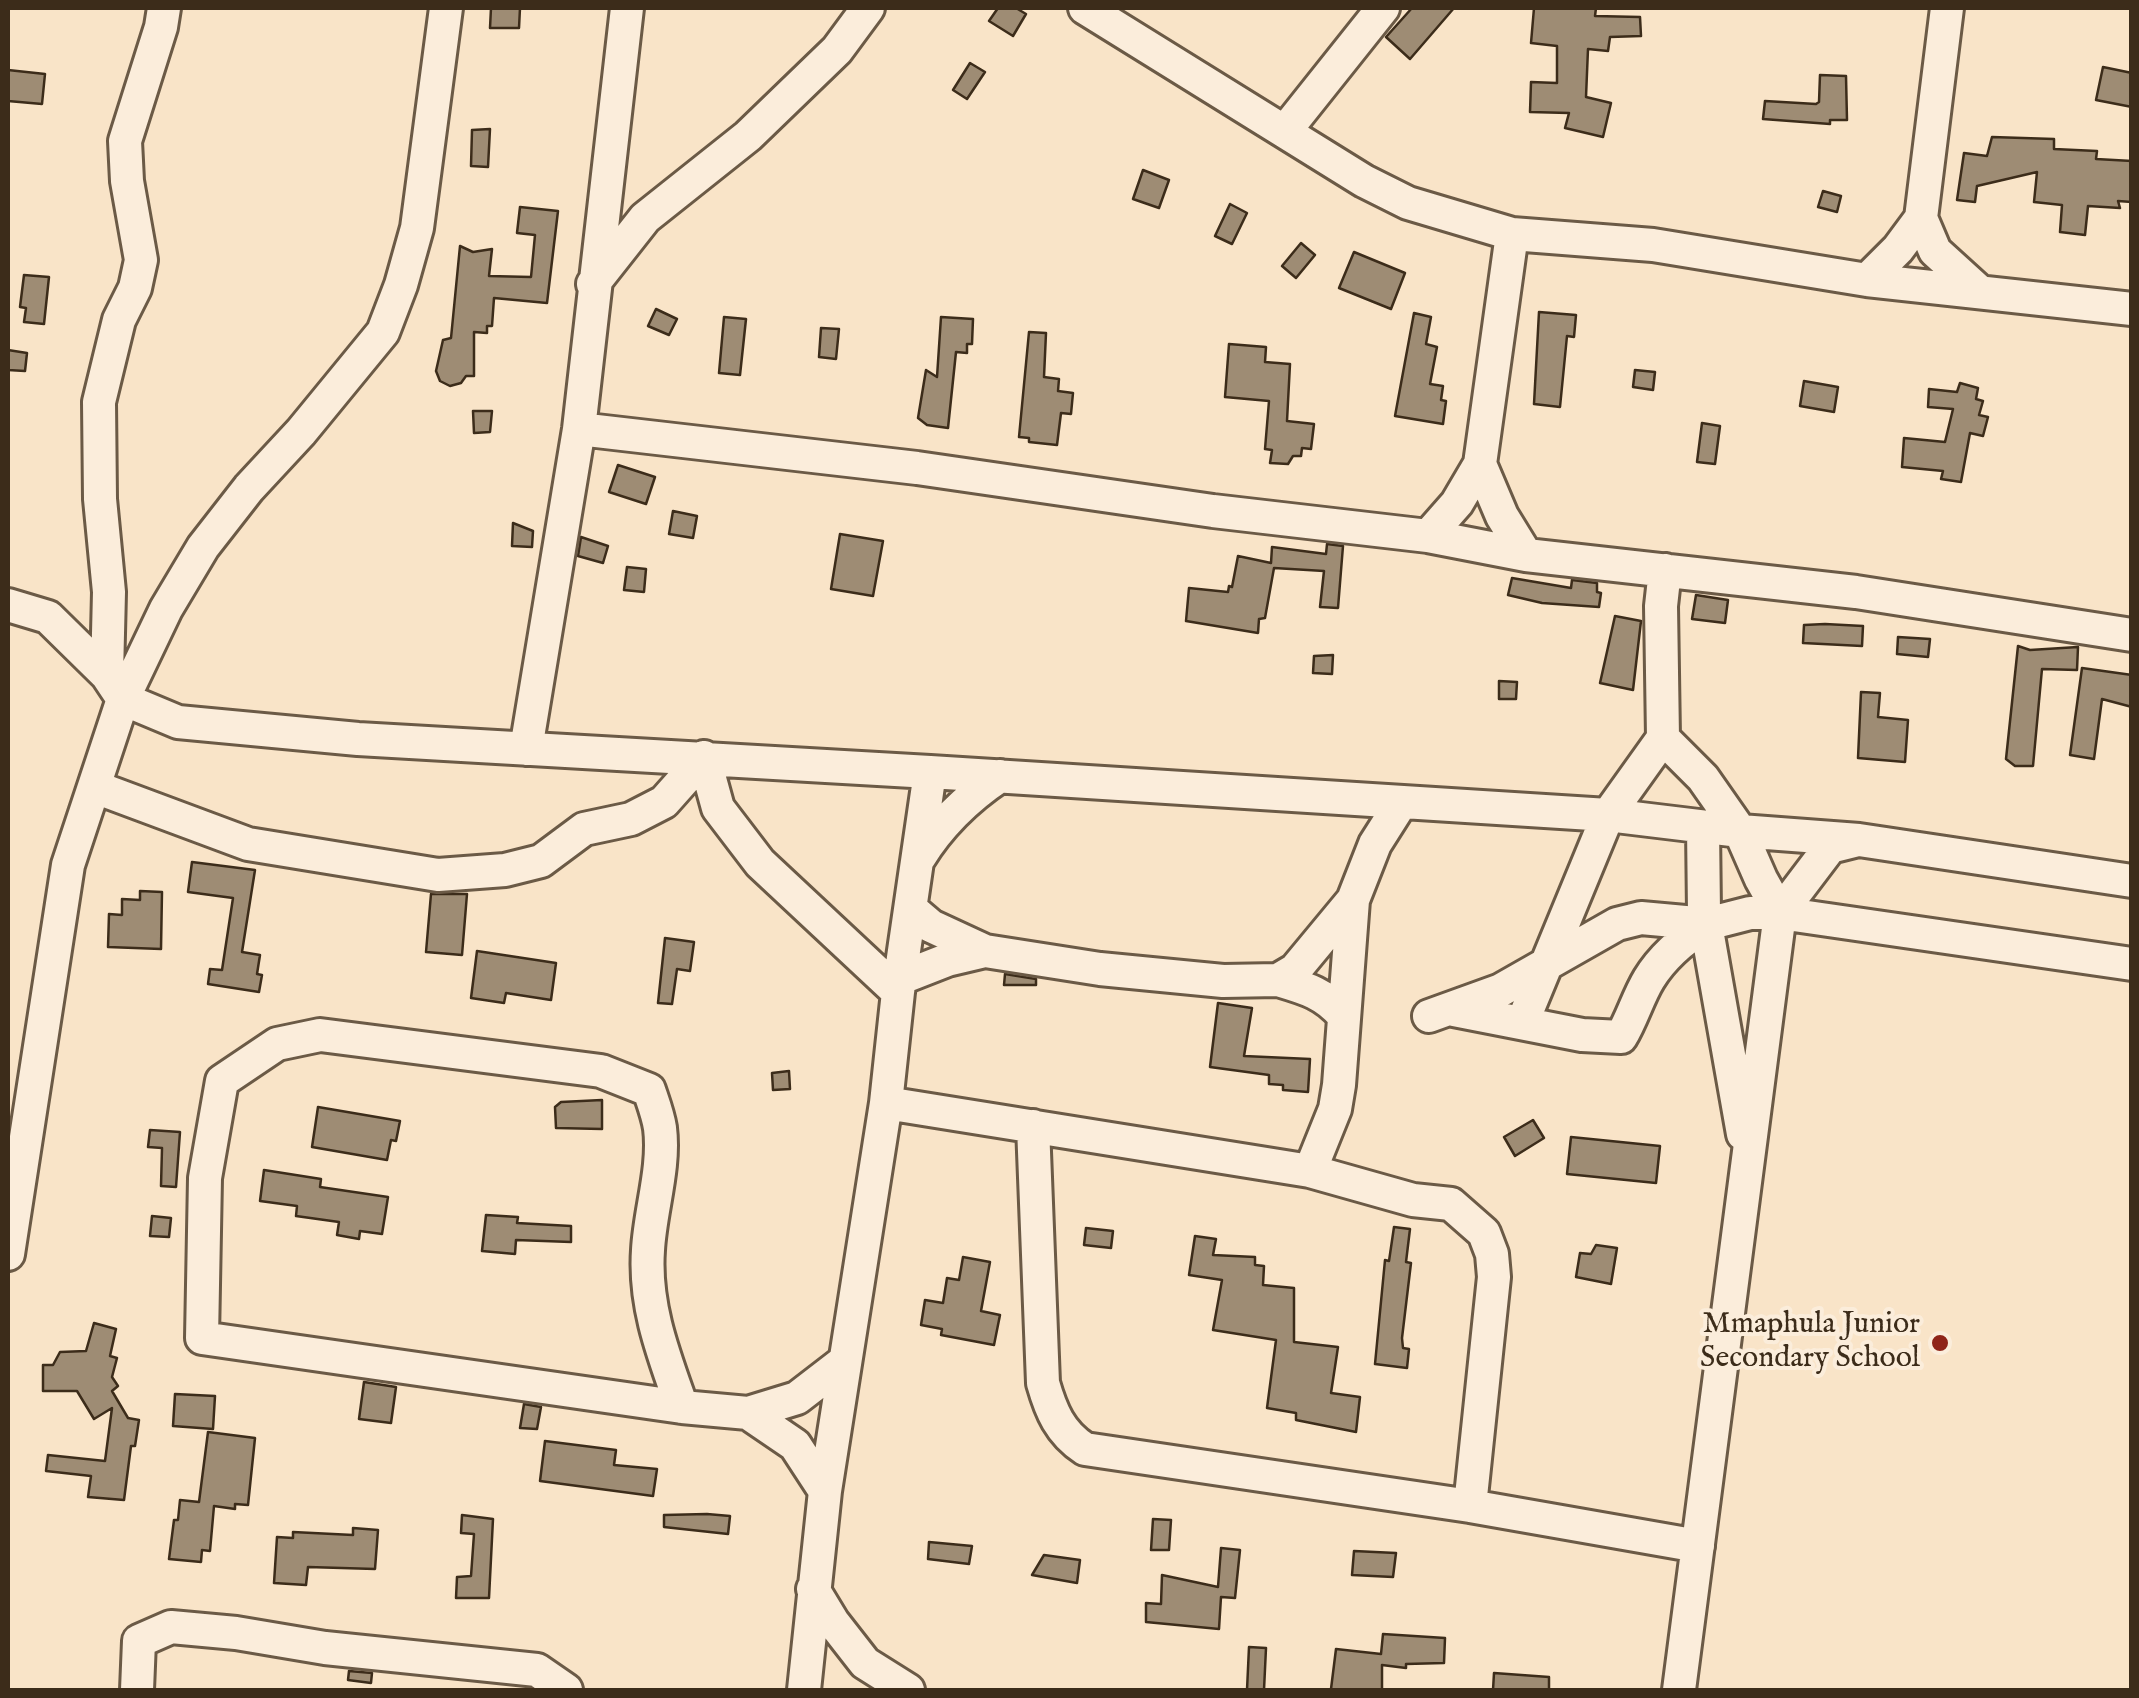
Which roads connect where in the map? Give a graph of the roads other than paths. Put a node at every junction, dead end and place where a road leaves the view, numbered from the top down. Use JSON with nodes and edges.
{"nodes":[{"id":1,"x":164,"y":8,"type":"edge"},
{"id":2,"x":446,"y":8,"type":"edge"},
{"id":3,"x":627,"y":8,"type":"edge"},
{"id":4,"x":868,"y":8,"type":"edge"},
{"id":5,"x":1085,"y":8,"type":"edge"},
{"id":6,"x":1382,"y":8,"type":"edge"},
{"id":7,"x":1947,"y":8,"type":"edge"},
{"id":8,"x":1285,"y":131,"type":"junction"},
{"id":9,"x":1921,"y":218,"type":"junction"},
{"id":10,"x":1512,"y":234,"type":"junction"},
{"id":11,"x":1866,"y":280,"type":"junction"},
{"id":12,"x":593,"y":284,"type":"junction"},
{"id":13,"x":1980,"y":291,"type":"junction"},
{"id":14,"x":2132,"y":309,"type":"edge"},
{"id":15,"x":578,"y":428,"type":"junction"},
{"id":16,"x":1480,"y":464,"type":"junction"},
{"id":17,"x":1428,"y":536,"type":"junction"},
{"id":18,"x":1526,"y":556,"type":"junction"},
{"id":19,"x":1665,"y":570,"type":"junction"},
{"id":20,"x":8,"y":605,"type":"edge"},
{"id":21,"x":2132,"y":635,"type":"edge"},
{"id":22,"x":115,"y":687,"type":"junction"},
{"id":23,"x":1662,"y":738,"type":"junction"},
{"id":24,"x":526,"y":749,"type":"junction"},
{"id":25,"x":704,"y":757,"type":"junction"},
{"id":26,"x":930,"y":772,"type":"junction"},
{"id":27,"x":1000,"y":776,"type":"junction"},
{"id":28,"x":94,"y":787,"type":"junction"},
{"id":29,"x":1400,"y":803,"type":"junction"},
{"id":30,"x":1608,"y":814,"type":"junction"},
{"id":31,"x":1704,"y":827,"type":"junction"},
{"id":32,"x":1740,"y":831,"type":"junction"},
{"id":33,"x":1860,"y":840,"type":"junction"},
{"id":34,"x":918,"y":861,"type":"junction"},
{"id":35,"x":2132,"y":882,"type":"edge"},
{"id":36,"x":1353,"y":900,"type":"junction"},
{"id":37,"x":911,"y":909,"type":"junction"},
{"id":38,"x":1780,"y":913,"type":"junction"},
{"id":39,"x":1707,"y":924,"type":"junction"},
{"id":40,"x":985,"y":952,"type":"junction"},
{"id":41,"x":2132,"y":964,"type":"edge"},
{"id":42,"x":1544,"y":968,"type":"junction"},
{"id":43,"x":1278,"y":980,"type":"junction"},
{"id":44,"x":900,"y":985,"type":"junction"},
{"id":45,"x":1343,"y":1015,"type":"junction"},
{"id":46,"x":1523,"y":1021,"type":"junction"},
{"id":47,"x":886,"y":1104,"type":"junction"},
{"id":48,"x":1033,"y":1126,"type":"junction"},
{"id":49,"x":1310,"y":1171,"type":"junction"},
{"id":50,"x":1749,"y":1171,"type":"junction"},
{"id":51,"x":8,"y":1254,"type":"edge"},
{"id":52,"x":845,"y":1362,"type":"junction"},
{"id":53,"x":682,"y":1408,"type":"junction"},
{"id":54,"x":748,"y":1413,"type":"junction"},
{"id":55,"x":824,"y":1491,"type":"junction"},
{"id":56,"x":1470,"y":1506,"type":"junction"},
{"id":57,"x":1698,"y":1546,"type":"junction"},
{"id":58,"x":813,"y":1589,"type":"junction"},
{"id":59,"x":871,"y":1677,"type":"edge"},
{"id":60,"x":138,"y":1690,"type":"edge"},
{"id":61,"x":566,"y":1690,"type":"edge"},
{"id":62,"x":804,"y":1690,"type":"edge"},
{"id":63,"x":908,"y":1690,"type":"edge"},
{"id":64,"x":1679,"y":1690,"type":"edge"}],
"edges":[{"from":1,"to":22,"type":"street"},
{"from":2,"to":22,"type":"street"},
{"from":3,"to":12,"type":"street"},
{"from":4,"to":12,"type":"street"},
{"from":5,"to":8,"type":"street"},
{"from":6,"to":8,"type":"street"},
{"from":7,"to":9,"type":"street"},
{"from":8,"to":10,"type":"street"},
{"from":9,"to":11,"type":"street"},
{"from":9,"to":13,"type":"street"},
{"from":10,"to":11,"type":"street"},
{"from":10,"to":16,"type":"street"},
{"from":11,"to":13,"type":"street"},
{"from":12,"to":15,"type":"street"},
{"from":13,"to":14,"type":"street"},
{"from":15,"to":17,"type":"street"},
{"from":15,"to":24,"type":"street"},
{"from":16,"to":17,"type":"street"},
{"from":16,"to":18,"type":"street"},
{"from":17,"to":18,"type":"street"},
{"from":18,"to":19,"type":"street"},
{"from":19,"to":21,"type":"street"},
{"from":19,"to":23,"type":"street"},
{"from":20,"to":22,"type":"street"},
{"from":22,"to":24,"type":"street"},
{"from":22,"to":28,"type":"street"},
{"from":23,"to":30,"type":"street"},
{"from":23,"to":32,"type":"street"},
{"from":24,"to":25,"type":"street"},
{"from":25,"to":26,"type":"street"},
{"from":25,"to":28,"type":"street"},
{"from":25,"to":44,"type":"street"},
{"from":26,"to":27,"type":"street"},
{"from":26,"to":34,"type":"street"},
{"from":27,"to":29,"type":"street"},
{"from":27,"to":34,"type":"street"},
{"from":28,"to":51,"type":"street"},
{"from":29,"to":30,"type":"street"},
{"from":29,"to":36,"type":"street"},
{"from":30,"to":31,"type":"street"},
{"from":30,"to":42,"type":"street"},
{"from":31,"to":32,"type":"street"},
{"from":31,"to":39,"type":"street"},
{"from":32,"to":33,"type":"street"},
{"from":32,"to":38,"type":"street"},
{"from":33,"to":35,"type":"street"},
{"from":33,"to":38,"type":"street"},
{"from":34,"to":37,"type":"street"},
{"from":36,"to":43,"type":"street"},
{"from":36,"to":45,"type":"street"},
{"from":37,"to":40,"type":"street"},
{"from":37,"to":44,"type":"street"},
{"from":38,"to":39,"type":"street"},
{"from":38,"to":41,"type":"street"},
{"from":38,"to":50,"type":"street"},
{"from":39,"to":42,"type":"street"},
{"from":39,"to":46,"type":"street"},
{"from":39,"to":50,"type":"street"},
{"from":40,"to":43,"type":"street"},
{"from":40,"to":44,"type":"street"},
{"from":42,"to":46,"type":"street"},
{"from":42,"to":46,"type":"street"},
{"from":43,"to":45,"type":"street"},
{"from":44,"to":47,"type":"street"},
{"from":45,"to":49,"type":"street"},
{"from":47,"to":48,"type":"street"},
{"from":47,"to":52,"type":"street"},
{"from":48,"to":49,"type":"street"},
{"from":48,"to":56,"type":"street"},
{"from":49,"to":56,"type":"street"},
{"from":50,"to":57,"type":"street"},
{"from":52,"to":54,"type":"street"},
{"from":52,"to":55,"type":"street"},
{"from":53,"to":53,"type":"street"},
{"from":53,"to":54,"type":"street"},
{"from":54,"to":55,"type":"street"},
{"from":55,"to":58,"type":"street"},
{"from":56,"to":57,"type":"street"},
{"from":57,"to":64,"type":"street"},
{"from":58,"to":59,"type":"street"},
{"from":58,"to":62,"type":"street"},
{"from":59,"to":63,"type":"street"},
{"from":60,"to":61,"type":"street"}]}
